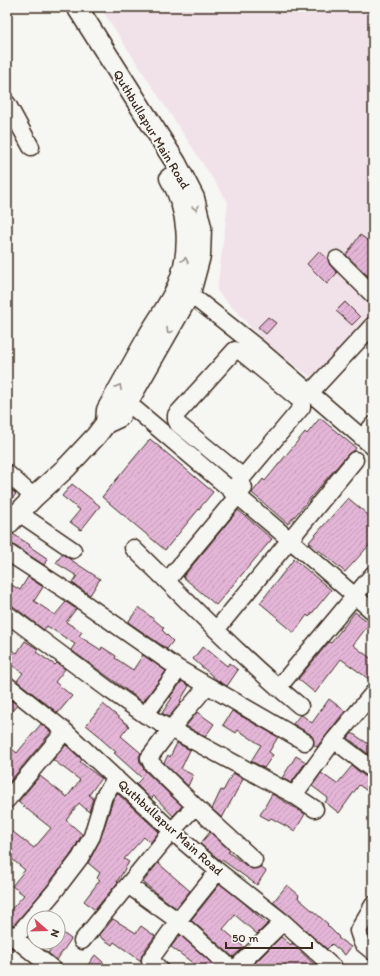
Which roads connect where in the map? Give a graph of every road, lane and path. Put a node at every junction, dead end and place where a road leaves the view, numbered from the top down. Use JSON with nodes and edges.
{"nodes":[{"id":1,"x":63,"y":7,"type":"edge"},
{"id":2,"x":77,"y":7,"type":"edge"},
{"id":3,"x":7,"y":102,"type":"edge"},
{"id":4,"x":30,"y":147,"type":"dead end"},
{"id":5,"x":337,"y":259,"type":"dead end"},
{"id":6,"x":184,"y":289,"type":"junction"},
{"id":7,"x":373,"y":295,"type":"edge"},
{"id":8,"x":373,"y":325,"type":"edge"},
{"id":9,"x":310,"y":393,"type":"junction"},
{"id":10,"x":128,"y":403,"type":"junction"},
{"id":11,"x":302,"y":422,"type":"dead end"},
{"id":12,"x":106,"y":423,"type":"junction"},
{"id":13,"x":373,"y":425,"type":"edge"},
{"id":14,"x":367,"y":442,"type":"edge"},
{"id":15,"x":355,"y":460,"type":"dead end"},
{"id":16,"x":7,"y":473,"type":"edge"},
{"id":17,"x":243,"y":477,"type":"junction"},
{"id":18,"x":234,"y":493,"type":"junction"},
{"id":19,"x":34,"y":497,"type":"junction"},
{"id":20,"x":13,"y":519,"type":"edge"},
{"id":21,"x":290,"y":540,"type":"junction"},
{"id":22,"x":133,"y":548,"type":"dead end"},
{"id":23,"x":74,"y":550,"type":"dead end"},
{"id":24,"x":7,"y":552,"type":"edge"},
{"id":25,"x":373,"y":574,"type":"edge"},
{"id":26,"x":167,"y":581,"type":"junction"},
{"id":27,"x":355,"y":596,"type":"junction"},
{"id":28,"x":371,"y":610,"type":"dead end"},
{"id":29,"x":7,"y":614,"type":"edge"},
{"id":30,"x":216,"y":630,"type":"junction"},
{"id":31,"x":179,"y":669,"type":"junction"},
{"id":32,"x":7,"y":685,"type":"edge"},
{"id":33,"x":208,"y":686,"type":"junction"},
{"id":34,"x":278,"y":688,"type":"junction"},
{"id":35,"x":371,"y":699,"type":"edge"},
{"id":36,"x":300,"y":706,"type":"dead end"},
{"id":37,"x":145,"y":715,"type":"junction"},
{"id":38,"x":170,"y":730,"type":"junction"},
{"id":39,"x":65,"y":731,"type":"junction"},
{"id":40,"x":334,"y":740,"type":"junction"},
{"id":41,"x":304,"y":742,"type":"dead end"},
{"id":42,"x":373,"y":770,"type":"edge"},
{"id":43,"x":116,"y":778,"type":"junction"},
{"id":44,"x":294,"y":794,"type":"junction"},
{"id":45,"x":7,"y":800,"type":"edge"},
{"id":46,"x":195,"y":806,"type":"junction"},
{"id":47,"x":315,"y":809,"type":"dead end"},
{"id":48,"x":172,"y":831,"type":"junction"},
{"id":49,"x":254,"y":860,"type":"dead end"},
{"id":50,"x":218,"y":871,"type":"junction"},
{"id":51,"x":128,"y":885,"type":"junction"},
{"id":52,"x":373,"y":905,"type":"edge"},
{"id":53,"x":178,"y":921,"type":"junction"},
{"id":54,"x":283,"y":922,"type":"junction"},
{"id":55,"x":11,"y":935,"type":"edge"},
{"id":56,"x":82,"y":941,"type":"dead end"},
{"id":57,"x":373,"y":952,"type":"edge"},
{"id":58,"x":53,"y":969,"type":"edge"},
{"id":59,"x":160,"y":969,"type":"edge"},
{"id":60,"x":233,"y":969,"type":"edge"},
{"id":61,"x":335,"y":969,"type":"edge"}],
"edges":[{"from":6,"to":1,"type":"main road","name":"Quthbullapur Main Road","one_way":true},
{"from":2,"to":6,"type":"main road","name":"Quthbullapur Main Road","one_way":true},
{"from":3,"to":4,"type":"street"},
{"from":5,"to":7,"type":"street"},
{"from":6,"to":9,"type":"street"},
{"from":6,"to":10,"type":"main road","name":"Quthbullapur Main Road","one_way":true},
{"from":12,"to":6,"type":"main road","name":"Quthbullapur Main Road","one_way":true},
{"from":8,"to":9,"type":"street"},
{"from":9,"to":14,"type":"street"},
{"from":10,"to":12,"type":"main road","name":"Quthbullapur Main Road"},
{"from":10,"to":18,"type":"street"},
{"from":11,"to":18,"type":"street"},
{"from":12,"to":19,"type":"main road","name":"Quthbullapur Main Road"},
{"from":13,"to":14,"type":"street"},
{"from":15,"to":21,"type":"street"},
{"from":16,"to":19,"type":"street"},
{"from":17,"to":17,"type":"street"},
{"from":17,"to":18,"type":"street"},
{"from":18,"to":21,"type":"street"},
{"from":18,"to":26,"type":"street"},
{"from":19,"to":20,"type":"main road","name":"Quthbullapur Main Road"},
{"from":20,"to":23,"type":"street"},
{"from":21,"to":27,"type":"street"},
{"from":21,"to":30,"type":"street"},
{"from":22,"to":26,"type":"street"},
{"from":24,"to":31,"type":"street"},
{"from":25,"to":27,"type":"street"},
{"from":26,"to":30,"type":"street"},
{"from":27,"to":28,"type":"street"},
{"from":27,"to":34,"type":"street"},
{"from":29,"to":37,"type":"street"},
{"from":30,"to":34,"type":"street"},
{"from":31,"to":33,"type":"street"},
{"from":31,"to":37,"type":"street"},
{"from":32,"to":39,"type":"street","name":"Quthbullapur Main Road"},
{"from":33,"to":38,"type":"street"},
{"from":33,"to":41,"type":"street"},
{"from":34,"to":36,"type":"street"},
{"from":35,"to":40,"type":"street"},
{"from":37,"to":38,"type":"street"},
{"from":38,"to":44,"type":"street"},
{"from":38,"to":46,"type":"street"},
{"from":39,"to":43,"type":"street","name":"Quthbullapur Main Road"},
{"from":39,"to":45,"type":"street"},
{"from":40,"to":42,"type":"street"},
{"from":40,"to":44,"type":"street"},
{"from":43,"to":48,"type":"street","name":"Quthbullapur Main Road"},
{"from":43,"to":55,"type":"street"},
{"from":44,"to":47,"type":"street"},
{"from":46,"to":48,"type":"street"},
{"from":46,"to":49,"type":"street"},
{"from":48,"to":50,"type":"street","name":"Quthbullapur Main Road"},
{"from":48,"to":51,"type":"street"},
{"from":50,"to":53,"type":"street"},
{"from":50,"to":54,"type":"street","name":"Quthbullapur Main Road"},
{"from":51,"to":53,"type":"street"},
{"from":51,"to":56,"type":"street"},
{"from":52,"to":57,"type":"street"},
{"from":53,"to":59,"type":"street"},
{"from":53,"to":60,"type":"street"},
{"from":54,"to":60,"type":"street"},
{"from":54,"to":61,"type":"street","name":"Quthbullapur Main Road"},
{"from":55,"to":58,"type":"street"}]}
